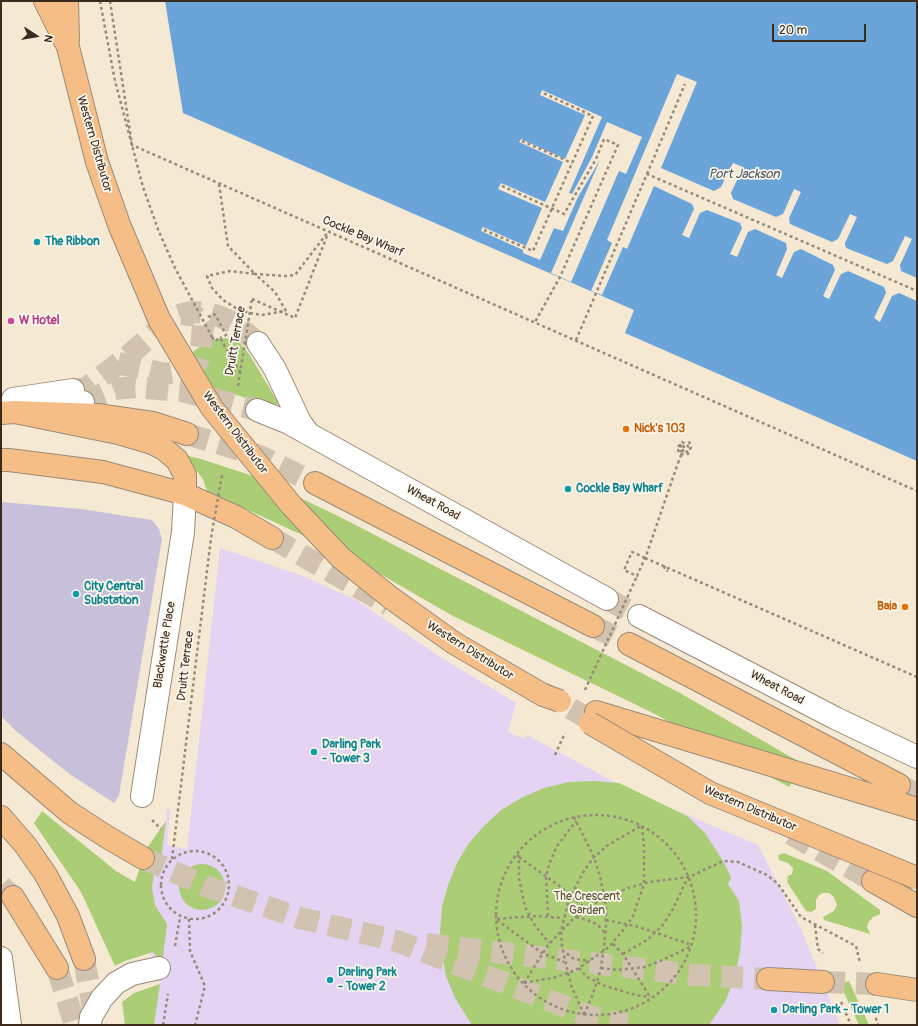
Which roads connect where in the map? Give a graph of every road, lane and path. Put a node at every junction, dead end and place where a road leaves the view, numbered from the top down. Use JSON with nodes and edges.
{"nodes":[{"id":1,"x":45,"y":1,"type":"edge"},
{"id":2,"x":67,"y":1,"type":"edge"},
{"id":3,"x":100,"y":1,"type":"edge"},
{"id":4,"x":110,"y":1,"type":"edge"},
{"id":5,"x":68,"y":47,"type":"junction"},
{"id":6,"x":685,"y":84,"type":"dead end"},
{"id":7,"x":543,"y":93,"type":"dead end"},
{"id":8,"x":522,"y":141,"type":"dead end"},
{"id":9,"x":572,"y":163,"type":"junction"},
{"id":10,"x":647,"y":174,"type":"junction"},
{"id":11,"x":219,"y":184,"type":"junction"},
{"id":12,"x":502,"y":186,"type":"dead end"},
{"id":13,"x":552,"y":209,"type":"junction"},
{"id":14,"x":484,"y":230,"type":"dead end"},
{"id":15,"x":328,"y":232,"type":"junction"},
{"id":16,"x":254,"y":274,"type":"junction"},
{"id":17,"x":917,"y":291,"type":"edge"},
{"id":18,"x":250,"y":313,"type":"junction"},
{"id":19,"x":208,"y":317,"type":"dead end"},
{"id":20,"x":534,"y":322,"type":"junction"},
{"id":21,"x":220,"y":338,"type":"junction"},
{"id":22,"x":576,"y":340,"type":"junction"},
{"id":23,"x":258,"y":343,"type":"tunnel mouth"},
{"id":24,"x":240,"y":372,"type":"junction"},
{"id":25,"x":238,"y":386,"type":"dead end"},
{"id":26,"x":78,"y":396,"type":"tunnel mouth"},
{"id":27,"x":9,"y":408,"type":"edge"},
{"id":28,"x":258,"y":410,"type":"tunnel mouth"},
{"id":29,"x":188,"y":434,"type":"tunnel mouth"},
{"id":30,"x":309,"y":434,"type":"junction"},
{"id":31,"x":688,"y":439,"type":"dead end"},
{"id":32,"x":1,"y":460,"type":"edge"},
{"id":33,"x":222,"y":475,"type":"dead end"},
{"id":34,"x":315,"y":483,"type":"tunnel mouth"},
{"id":35,"x":917,"y":491,"type":"edge"},
{"id":36,"x":185,"y":494,"type":"junction"},
{"id":37,"x":272,"y":538,"type":"tunnel mouth"},
{"id":38,"x":645,"y":558,"type":"junction"},
{"id":39,"x":665,"y":566,"type":"junction"},
{"id":40,"x":668,"y":571,"type":"dead end"},
{"id":41,"x":637,"y":576,"type":"junction"},
{"id":42,"x":607,"y":599,"type":"tunnel mouth"},
{"id":43,"x":639,"y":616,"type":"tunnel mouth"},
{"id":44,"x":593,"y":626,"type":"tunnel mouth"},
{"id":45,"x":628,"y":644,"type":"tunnel mouth"},
{"id":46,"x":917,"y":677,"type":"edge"},
{"id":47,"x":584,"y":690,"type":"dead end"},
{"id":48,"x":554,"y":700,"type":"tunnel mouth"},
{"id":49,"x":568,"y":726,"type":"dead end"},
{"id":50,"x":1,"y":754,"type":"edge"},
{"id":51,"x":555,"y":755,"type":"dead end"},
{"id":52,"x":917,"y":757,"type":"edge"},
{"id":53,"x":899,"y":785,"type":"tunnel mouth"},
{"id":54,"x":142,"y":796,"type":"dead end"},
{"id":55,"x":917,"y":809,"type":"edge"},
{"id":56,"x":1,"y":817,"type":"edge"},
{"id":57,"x":574,"y":817,"type":"junction"},
{"id":58,"x":576,"y":821,"type":"junction"},
{"id":59,"x":642,"y":825,"type":"junction"},
{"id":60,"x":518,"y":856,"type":"junction"},
{"id":61,"x":594,"y":857,"type":"junction"},
{"id":62,"x":143,"y":858,"type":"tunnel mouth"},
{"id":63,"x":172,"y":859,"type":"junction"},
{"id":64,"x":546,"y":876,"type":"junction"},
{"id":65,"x":689,"y":877,"type":"junction"},
{"id":66,"x":917,"y":878,"type":"edge"},
{"id":67,"x":873,"y":881,"type":"tunnel mouth"},
{"id":68,"x":644,"y":884,"type":"junction"},
{"id":69,"x":570,"y":895,"type":"junction"},
{"id":70,"x":13,"y":897,"type":"tunnel mouth"},
{"id":71,"x":604,"y":898,"type":"junction"},
{"id":72,"x":917,"y":906,"type":"edge"},
{"id":73,"x":586,"y":909,"type":"junction"},
{"id":74,"x":530,"y":916,"type":"junction"},
{"id":75,"x":548,"y":916,"type":"junction"},
{"id":76,"x":575,"y":917,"type":"junction"},
{"id":77,"x":563,"y":918,"type":"junction"},
{"id":78,"x":189,"y":919,"type":"junction"},
{"id":79,"x":496,"y":920,"type":"junction"},
{"id":80,"x":606,"y":920,"type":"junction"},
{"id":81,"x":628,"y":924,"type":"junction"},
{"id":82,"x":815,"y":925,"type":"junction"},
{"id":83,"x":561,"y":931,"type":"junction"},
{"id":84,"x":656,"y":932,"type":"junction"},
{"id":85,"x":605,"y":933,"type":"junction"},
{"id":86,"x":549,"y":943,"type":"junction"},
{"id":87,"x":613,"y":944,"type":"junction"},
{"id":88,"x":692,"y":946,"type":"junction"},
{"id":89,"x":562,"y":949,"type":"junction"},
{"id":90,"x":603,"y":952,"type":"junction"},
{"id":91,"x":542,"y":953,"type":"junction"},
{"id":92,"x":623,"y":954,"type":"junction"},
{"id":93,"x":1,"y":958,"type":"edge"},
{"id":94,"x":827,"y":958,"type":"dead end"},
{"id":95,"x":84,"y":959,"type":"tunnel mouth"},
{"id":96,"x":590,"y":961,"type":"junction"},
{"id":97,"x":564,"y":962,"type":"junction"},
{"id":98,"x":56,"y":968,"type":"tunnel mouth"},
{"id":99,"x":159,"y":968,"type":"dead end"},
{"id":100,"x":579,"y":968,"type":"junction"},
{"id":101,"x":601,"y":968,"type":"junction"},
{"id":102,"x":862,"y":968,"type":"dead end"},
{"id":103,"x":632,"y":969,"type":"junction"},
{"id":104,"x":567,"y":973,"type":"junction"},
{"id":105,"x":768,"y":979,"type":"tunnel mouth"},
{"id":106,"x":822,"y":982,"type":"tunnel mouth"},
{"id":107,"x":524,"y":983,"type":"junction"},
{"id":108,"x":597,"y":983,"type":"junction"},
{"id":109,"x":877,"y":984,"type":"tunnel mouth"},
{"id":110,"x":917,"y":990,"type":"edge"},
{"id":111,"x":650,"y":998,"type":"junction"},
{"id":112,"x":872,"y":1006,"type":"dead end"},
{"id":113,"x":584,"y":1015,"type":"junction"},
{"id":114,"x":10,"y":1025,"type":"edge"},
{"id":115,"x":90,"y":1025,"type":"edge"},
{"id":116,"x":195,"y":1025,"type":"edge"},
{"id":117,"x":878,"y":1025,"type":"edge"}],
"edges":[{"from":1,"to":5,"type":"main road","name":"Western Distributor"},
{"from":2,"to":5,"type":"main road"},
{"from":3,"to":21,"type":"path","bridge":true},
{"from":4,"to":11,"type":"path","name":"Cockle Bay Wharf"},
{"from":5,"to":48,"type":"main road","name":"Western Distributor","bridge":true},
{"from":6,"to":10,"type":"path"},
{"from":7,"to":9,"type":"path"},
{"from":8,"to":9,"type":"path"},
{"from":9,"to":13,"type":"path"},
{"from":10,"to":17,"type":"path"},
{"from":10,"to":22,"type":"path"},
{"from":11,"to":15,"type":"path","name":"Cockle Bay Wharf"},
{"from":11,"to":16,"type":"path"},
{"from":12,"to":13,"type":"path"},
{"from":13,"to":14,"type":"path"},
{"from":13,"to":20,"type":"path"},
{"from":15,"to":16,"type":"path"},
{"from":15,"to":18,"type":"path","name":"Druitt Terrace","bridge":true},
{"from":15,"to":20,"type":"path","name":"Cockle Bay Wharf"},
{"from":16,"to":18,"type":"path","bridge":true},
{"from":16,"to":18,"type":"path"},
{"from":18,"to":24,"type":"path","name":"Druitt Terrace","bridge":true},
{"from":19,"to":21,"type":"path","bridge":true},
{"from":20,"to":22,"type":"path","name":"Cockle Bay Wharf"},
{"from":21,"to":24,"type":"path"},
{"from":22,"to":35,"type":"path","name":"Cockle Bay Wharf"},
{"from":23,"to":30,"type":"lane"},
{"from":24,"to":25,"type":"path","name":"Druitt Terrace","bridge":true},
{"from":26,"to":27,"type":"lane"},
{"from":27,"to":29,"type":"main road"},
{"from":27,"to":36,"type":"main road"},
{"from":28,"to":30,"type":"lane","name":"Wheat Road"},
{"from":30,"to":42,"type":"lane","name":"Wheat Road"},
{"from":31,"to":38,"type":"path","bridge":true},
{"from":32,"to":36,"type":"main road"},
{"from":33,"to":63,"type":"path","name":"Druitt Terrace","bridge":true},
{"from":34,"to":44,"type":"main road"},
{"from":36,"to":37,"type":"main road"},
{"from":36,"to":54,"type":"lane","name":"Blackwattle Place"},
{"from":38,"to":39,"type":"path","bridge":true},
{"from":38,"to":41,"type":"path"},
{"from":38,"to":41,"type":"path"},
{"from":39,"to":40,"type":"path","bridge":true},
{"from":39,"to":46,"type":"path","bridge":true},
{"from":41,"to":47,"type":"path","bridge":true},
{"from":43,"to":52,"type":"lane","name":"Wheat Road"},
{"from":45,"to":53,"type":"main road"},
{"from":49,"to":51,"type":"path","bridge":true},
{"from":50,"to":62,"type":"main road"},
{"from":55,"to":66,"type":"main road","name":"Western Distributor","bridge":true},
{"from":56,"to":95,"type":"main road"},
{"from":57,"to":58,"type":"path"},
{"from":57,"to":59,"type":"path"},
{"from":57,"to":60,"type":"path"},
{"from":58,"to":61,"type":"path"},
{"from":58,"to":64,"type":"path"},
{"from":59,"to":61,"type":"path"},
{"from":59,"to":65,"type":"path"},
{"from":59,"to":68,"type":"path"},
{"from":60,"to":64,"type":"path"},
{"from":60,"to":74,"type":"path"},
{"from":60,"to":79,"type":"path"},
{"from":61,"to":69,"type":"path"},
{"from":61,"to":71,"type":"path"},
{"from":63,"to":78,"type":"path","name":"Druitt Terrace"},
{"from":63,"to":78,"type":"path"},
{"from":64,"to":69,"type":"path"},
{"from":64,"to":75,"type":"path"},
{"from":65,"to":68,"type":"path"},
{"from":65,"to":82,"type":"path"},
{"from":65,"to":84,"type":"path"},
{"from":65,"to":88,"type":"path"},
{"from":67,"to":72,"type":"main road"},
{"from":68,"to":71,"type":"path"},
{"from":68,"to":81,"type":"path"},
{"from":69,"to":73,"type":"path"},
{"from":69,"to":77,"type":"path"},
{"from":70,"to":98,"type":"main road"},
{"from":71,"to":73,"type":"path"},
{"from":71,"to":80,"type":"path"},
{"from":73,"to":76,"type":"path"},
{"from":74,"to":75,"type":"path"},
{"from":74,"to":79,"type":"path"},
{"from":74,"to":86,"type":"path"},
{"from":75,"to":77,"type":"path"},
{"from":76,"to":83,"type":"path"},
{"from":76,"to":85,"type":"path"},
{"from":77,"to":83,"type":"path"},
{"from":78,"to":116,"type":"path"},
{"from":79,"to":91,"type":"path"},
{"from":79,"to":107,"type":"path"},
{"from":80,"to":81,"type":"path"},
{"from":80,"to":85,"type":"path"},
{"from":81,"to":84,"type":"path"},
{"from":81,"to":87,"type":"path"},
{"from":82,"to":94,"type":"path"},
{"from":82,"to":102,"type":"path"},
{"from":83,"to":86,"type":"path"},
{"from":83,"to":89,"type":"path"},
{"from":84,"to":88,"type":"path"},
{"from":84,"to":92,"type":"path"},
{"from":85,"to":90,"type":"path"},
{"from":86,"to":91,"type":"path"},
{"from":87,"to":90,"type":"path"},
{"from":87,"to":92,"type":"path"},
{"from":88,"to":103,"type":"path"},
{"from":88,"to":111,"type":"path"},
{"from":89,"to":96,"type":"path"},
{"from":89,"to":97,"type":"path"},
{"from":90,"to":96,"type":"path"},
{"from":90,"to":101,"type":"path"},
{"from":91,"to":97,"type":"path"},
{"from":91,"to":107,"type":"path"},
{"from":92,"to":103,"type":"path"},
{"from":93,"to":114,"type":"lane"},
{"from":96,"to":100,"type":"path"},
{"from":97,"to":104,"type":"path"},
{"from":99,"to":115,"type":"lane"},
{"from":100,"to":104,"type":"path"},
{"from":100,"to":108,"type":"path"},
{"from":101,"to":103,"type":"path"},
{"from":101,"to":108,"type":"path"},
{"from":103,"to":111,"type":"path"},
{"from":104,"to":107,"type":"path"},
{"from":104,"to":113,"type":"path"},
{"from":105,"to":106,"type":"main road"},
{"from":107,"to":113,"type":"path"},
{"from":108,"to":111,"type":"path"},
{"from":108,"to":113,"type":"path"},
{"from":109,"to":110,"type":"main road"},
{"from":111,"to":113,"type":"path"},
{"from":112,"to":117,"type":"path"}]}
